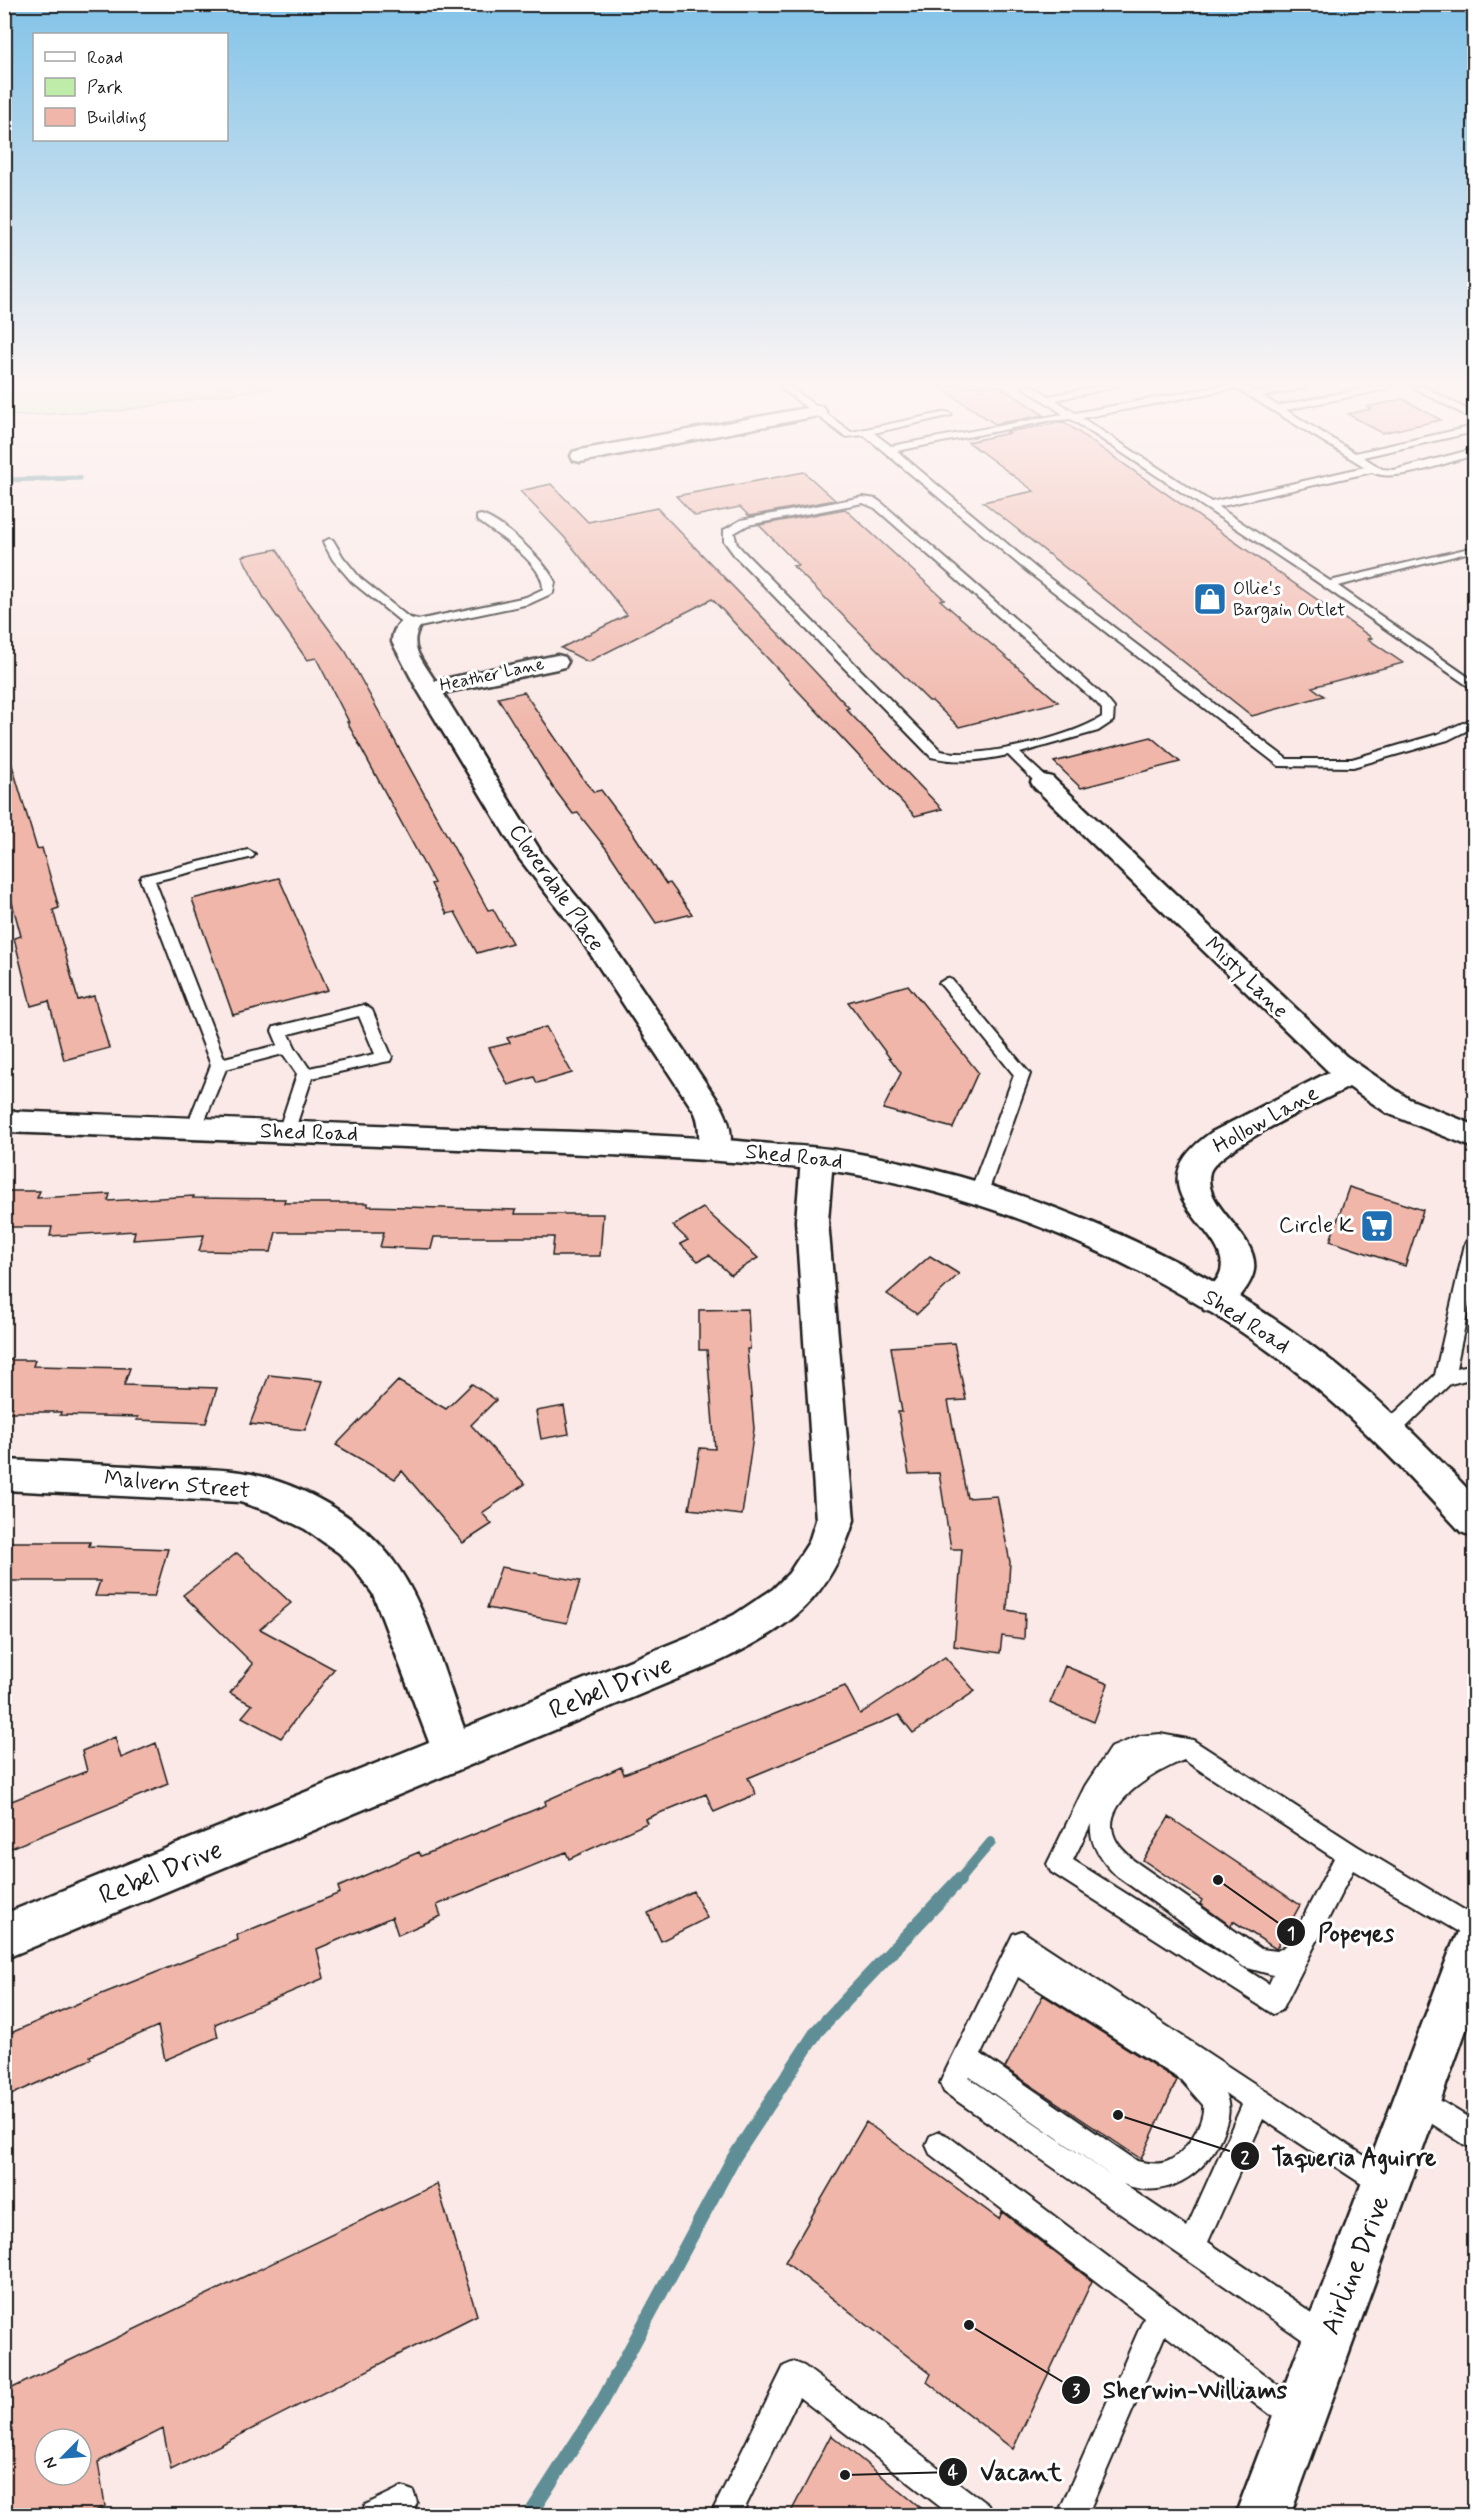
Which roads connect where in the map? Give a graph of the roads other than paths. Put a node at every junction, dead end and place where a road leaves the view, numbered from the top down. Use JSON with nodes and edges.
{"nodes":[{"id":1,"x":839,"y":504,"type":"edge"},
{"id":2,"x":876,"y":504,"type":"edge"},
{"id":3,"x":952,"y":504,"type":"edge"},
{"id":4,"x":1206,"y":504,"type":"edge"},
{"id":5,"x":1220,"y":504,"type":"edge"},
{"id":6,"x":1210,"y":506,"type":"junction"},
{"id":7,"x":482,"y":518,"type":"dead end"},
{"id":8,"x":329,"y":542,"type":"dead end"},
{"id":9,"x":1473,"y":550,"type":"edge"},
{"id":10,"x":1329,"y":585,"type":"junction"},
{"id":11,"x":410,"y":625,"type":"junction"},
{"id":12,"x":557,"y":662,"type":"dead end"},
{"id":13,"x":1474,"y":686,"type":"edge"},
{"id":14,"x":428,"y":689,"type":"junction"},
{"id":15,"x":1474,"y":722,"type":"edge"},
{"id":16,"x":1010,"y":750,"type":"junction"},
{"id":17,"x":1043,"y":782,"type":"joint"},
{"id":18,"x":248,"y":854,"type":"dead end"},
{"id":19,"x":947,"y":983,"type":"dead end"},
{"id":20,"x":287,"y":1048,"type":"junction"},
{"id":21,"x":219,"y":1065,"type":"junction"},
{"id":22,"x":305,"y":1074,"type":"junction"},
{"id":23,"x":1349,"y":1074,"type":"junction"},
{"id":24,"x":4,"y":1121,"type":"edge"},
{"id":25,"x":194,"y":1128,"type":"junction"},
{"id":26,"x":285,"y":1132,"type":"junction"},
{"id":27,"x":1474,"y":1137,"type":"edge"},
{"id":28,"x":716,"y":1149,"type":"junction"},
{"id":29,"x":817,"y":1159,"type":"junction"},
{"id":30,"x":978,"y":1195,"type":"junction"},
{"id":31,"x":1472,"y":1265,"type":"edge"},
{"id":32,"x":1216,"y":1301,"type":"junction"},
{"id":33,"x":1474,"y":1371,"type":"edge"},
{"id":34,"x":1444,"y":1378,"type":"junction"},
{"id":35,"x":1388,"y":1432,"type":"junction"},
{"id":36,"x":4,"y":1474,"type":"edge"},
{"id":37,"x":1474,"y":1521,"type":"edge"},
{"id":38,"x":1185,"y":1748,"type":"junction"},
{"id":39,"x":453,"y":1752,"type":"junction"},
{"id":40,"x":1349,"y":1854,"type":"junction"},
{"id":41,"x":1474,"y":1929,"type":"edge"},
{"id":42,"x":4,"y":1937,"type":"edge"},
{"id":43,"x":1474,"y":1948,"type":"edge"},
{"id":44,"x":1299,"y":1952,"type":"junction"},
{"id":45,"x":1014,"y":1960,"type":"junction"},
{"id":46,"x":964,"y":2058,"type":"junction"},
{"id":47,"x":1258,"y":2100,"type":"junction"},
{"id":48,"x":1418,"y":2100,"type":"junction"},
{"id":49,"x":1474,"y":2136,"type":"edge"},
{"id":50,"x":939,"y":2145,"type":"dead end"},
{"id":51,"x":1386,"y":2185,"type":"junction"},
{"id":52,"x":1192,"y":2246,"type":"junction"},
{"id":53,"x":1161,"y":2314,"type":"junction"},
{"id":54,"x":1328,"y":2340,"type":"junction"},
{"id":55,"x":1299,"y":2418,"type":"junction"},
{"id":56,"x":725,"y":2516,"type":"edge"},
{"id":57,"x":976,"y":2516,"type":"edge"},
{"id":58,"x":1072,"y":2516,"type":"edge"},
{"id":59,"x":1262,"y":2516,"type":"edge"}],
"edges":[{"from":1,"to":16,"type":"lane"},
{"from":2,"to":16,"type":"lane"},
{"from":3,"to":15,"type":"lane"},
{"from":4,"to":6,"type":"lane"},
{"from":5,"to":6,"type":"lane"},
{"from":6,"to":10,"type":"lane"},
{"from":7,"to":11,"type":"lane"},
{"from":8,"to":11,"type":"lane"},
{"from":9,"to":10,"type":"lane"},
{"from":10,"to":13,"type":"lane"},
{"from":11,"to":14,"type":"street","name":"Cloverdale Place"},
{"from":12,"to":14,"type":"street","name":"Heather Lane"},
{"from":14,"to":28,"type":"street","name":"Cloverdale Place"},
{"from":16,"to":17,"type":"lane"},
{"from":17,"to":23,"type":"street","name":"Misty Lane"},
{"from":18,"to":21,"type":"lane"},
{"from":19,"to":30,"type":"lane"},
{"from":20,"to":21,"type":"lane"},
{"from":20,"to":22,"type":"lane"},
{"from":20,"to":22,"type":"lane"},
{"from":21,"to":25,"type":"lane"},
{"from":22,"to":26,"type":"lane"},
{"from":23,"to":27,"type":"street","name":"Misty Lane"},
{"from":23,"to":32,"type":"street","name":"Hollow Lane"},
{"from":24,"to":25,"type":"street","name":"Shed Road"},
{"from":25,"to":26,"type":"street","name":"Shed Road"},
{"from":26,"to":28,"type":"street","name":"Shed Road"},
{"from":28,"to":29,"type":"street","name":"Shed Road"},
{"from":29,"to":30,"type":"street","name":"Shed Road"},
{"from":29,"to":39,"type":"street","name":"Rebel Drive"},
{"from":30,"to":32,"type":"street","name":"Shed Road"},
{"from":31,"to":34,"type":"lane"},
{"from":32,"to":35,"type":"street","name":"Shed Road"},
{"from":33,"to":34,"type":"lane"},
{"from":34,"to":35,"type":"lane"},
{"from":35,"to":37,"type":"street","name":"Shed Road"},
{"from":36,"to":39,"type":"street","name":"Malvern Street"},
{"from":38,"to":40,"type":"lane"},
{"from":38,"to":44,"type":"lane"},
{"from":38,"to":44,"type":"lane"},
{"from":39,"to":42,"type":"street","name":"Rebel Drive"},
{"from":40,"to":41,"type":"lane"},
{"from":40,"to":44,"type":"lane"},
{"from":43,"to":48,"type":"street","name":"Airline Drive"},
{"from":45,"to":46,"type":"lane"},
{"from":45,"to":46,"type":"lane"},
{"from":45,"to":47,"type":"lane"},
{"from":46,"to":52,"type":"lane"},
{"from":47,"to":51,"type":"lane"},
{"from":47,"to":52,"type":"lane"},
{"from":48,"to":49,"type":"lane"},
{"from":48,"to":51,"type":"street","name":"Airline Drive"},
{"from":50,"to":53,"type":"lane"},
{"from":51,"to":54,"type":"street","name":"Airline Drive"},
{"from":52,"to":54,"type":"lane"},
{"from":53,"to":55,"type":"lane"},
{"from":53,"to":58,"type":"lane"},
{"from":54,"to":55,"type":"street","name":"Airline Drive"},
{"from":55,"to":59,"type":"street","name":"Airline Drive"},
{"from":56,"to":57,"type":"lane"}]}
